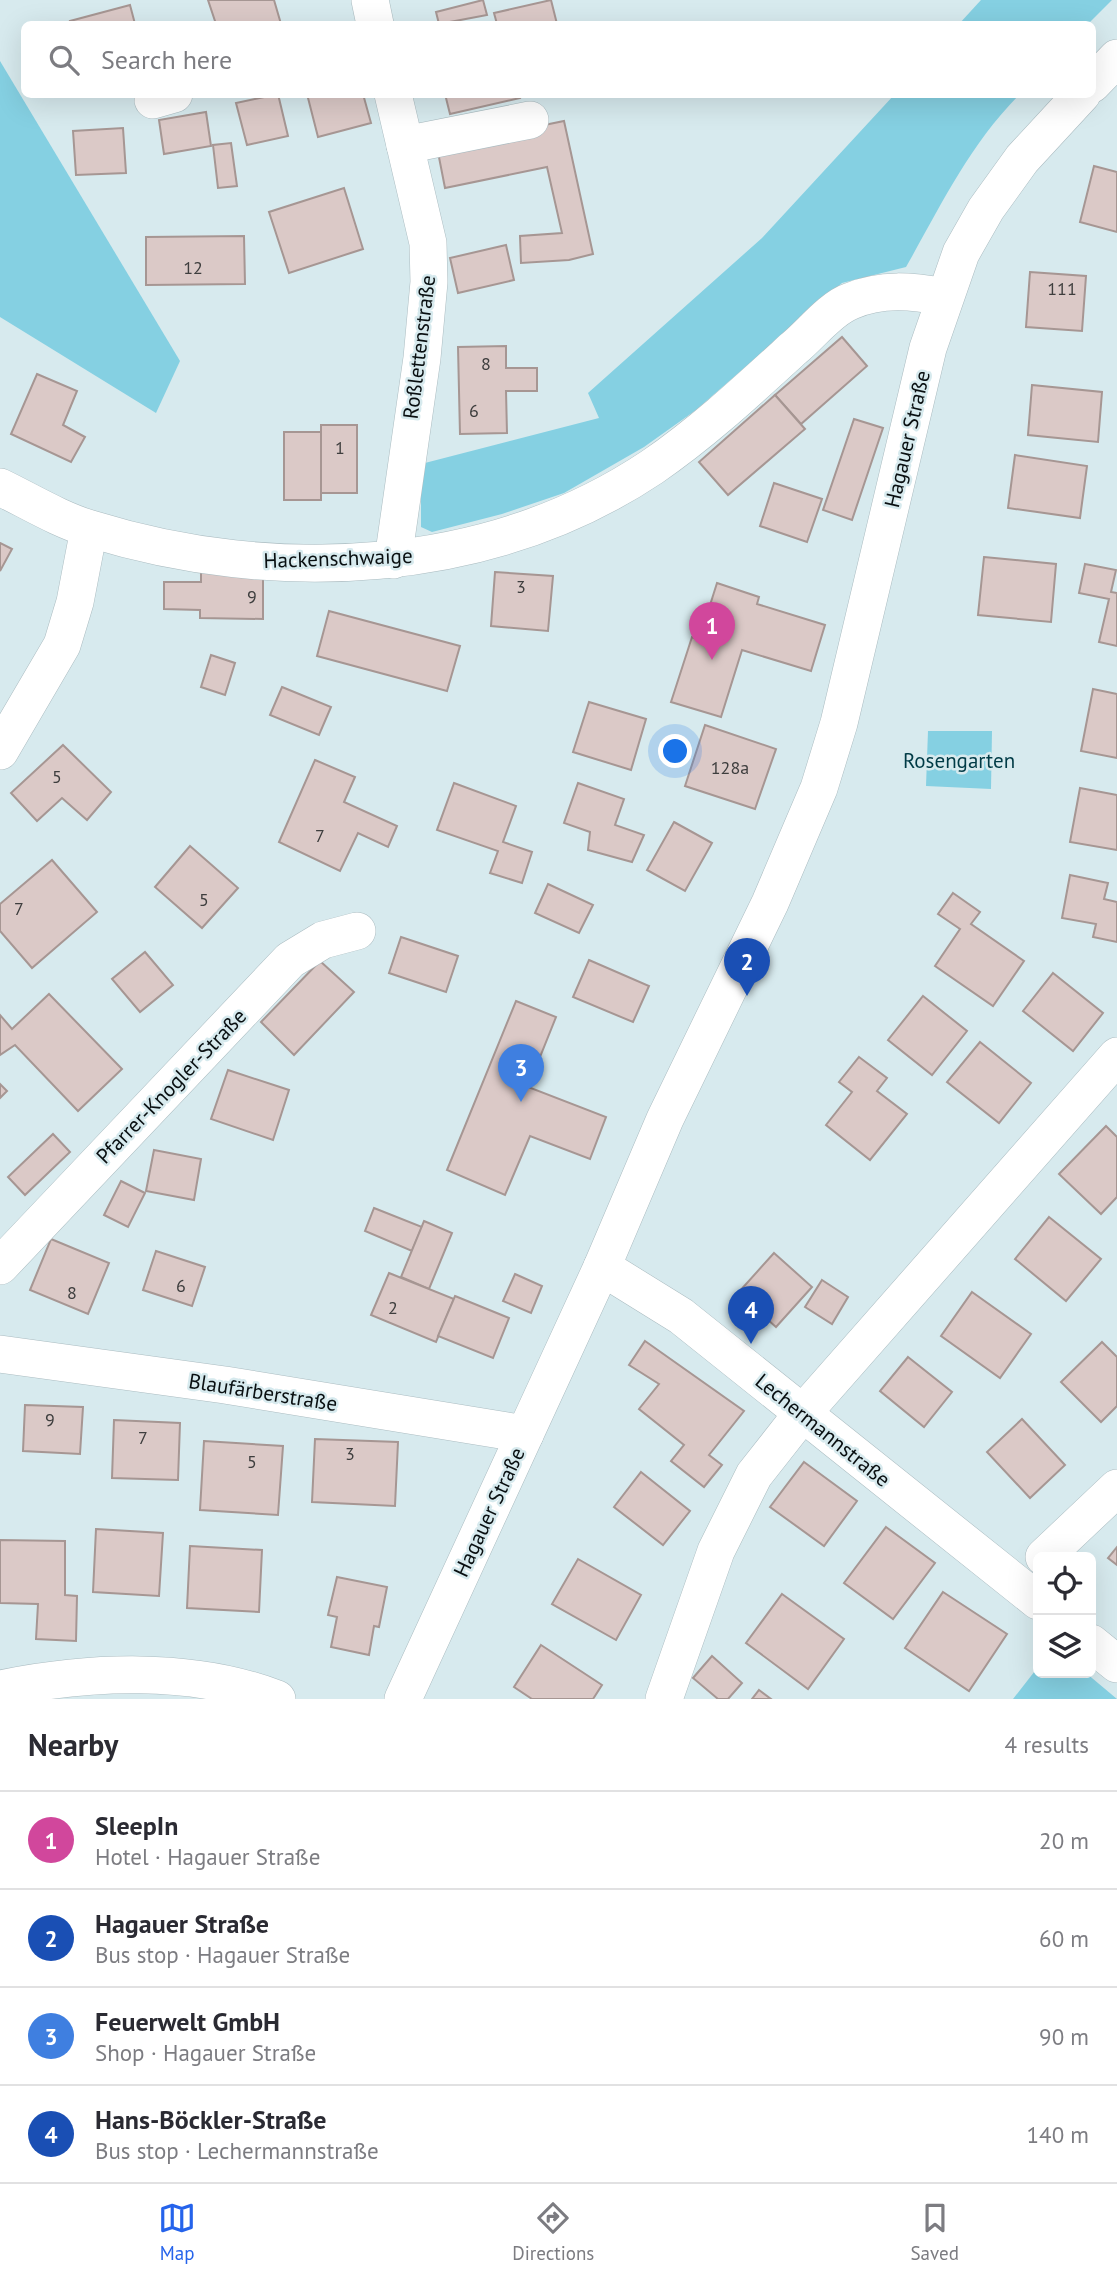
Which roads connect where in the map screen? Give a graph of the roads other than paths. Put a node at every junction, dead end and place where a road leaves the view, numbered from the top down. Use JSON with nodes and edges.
{"nodes":[{"id":1,"x":370,"y":0,"type":"edge"},
{"id":2,"x":375,"y":21,"type":"edge"},
{"id":3,"x":1117,"y":58,"type":"edge"},
{"id":4,"x":1096,"y":81,"type":"edge"},
{"id":5,"x":394,"y":98,"type":"edge"},
{"id":6,"x":1078,"y":98,"type":"edge"},
{"id":7,"x":530,"y":120,"type":"dead end"},
{"id":8,"x":405,"y":145,"type":"junction"},
{"id":9,"x":944,"y":297,"type":"junction"},
{"id":10,"x":0,"y":487,"type":"edge"},
{"id":11,"x":89,"y":529,"type":"junction"},
{"id":12,"x":393,"y":560,"type":"junction"},
{"id":13,"x":0,"y":751,"type":"edge"},
{"id":14,"x":357,"y":931,"type":"dead end"},
{"id":15,"x":1117,"y":1056,"type":"edge"},
{"id":16,"x":0,"y":1266,"type":"edge"},
{"id":17,"x":602,"y":1267,"type":"junction"},
{"id":18,"x":0,"y":1354,"type":"edge"},
{"id":19,"x":802,"y":1413,"type":"junction"},
{"id":20,"x":526,"y":1434,"type":"junction"},
{"id":21,"x":1117,"y":1488,"type":"edge"},
{"id":22,"x":1049,"y":1552,"type":"edge"},
{"id":23,"x":1031,"y":1582,"type":"edge"},
{"id":24,"x":1096,"y":1647,"type":"edge"},
{"id":25,"x":1117,"y":1664,"type":"edge"},
{"id":26,"x":0,"y":1689,"type":"edge"},
{"id":27,"x":277,"y":1699,"type":"edge"},
{"id":28,"x":403,"y":1699,"type":"edge"},
{"id":29,"x":664,"y":1699,"type":"edge"}],
"edges":[{"from":1,"to":2,"type":"street"},
{"from":3,"to":4,"type":"street"},
{"from":5,"to":8,"type":"street","name":"Roßlettenstraße"},
{"from":6,"to":9,"type":"street","name":"Hagauer Straße"},
{"from":7,"to":8,"type":"street"},
{"from":8,"to":12,"type":"street","name":"Roßlettenstraße"},
{"from":9,"to":12,"type":"street","name":"Hackenschwaige"},
{"from":9,"to":17,"type":"street","name":"Hagauer Straße"},
{"from":10,"to":11,"type":"street","name":"Hackenschwaige"},
{"from":11,"to":12,"type":"street","name":"Hackenschwaige"},
{"from":11,"to":13,"type":"street"},
{"from":14,"to":16,"type":"street","name":"Pfarrer-Knogler-Straße"},
{"from":15,"to":19,"type":"street"},
{"from":17,"to":19,"type":"street","name":"Lechermannstraße"},
{"from":17,"to":20,"type":"street","name":"Hagauer Straße"},
{"from":18,"to":20,"type":"street","name":"Blaufärberstraße"},
{"from":19,"to":23,"type":"street","name":"Lechermannstraße"},
{"from":19,"to":29,"type":"street"},
{"from":20,"to":28,"type":"street","name":"Hagauer Straße"},
{"from":21,"to":22,"type":"street"},
{"from":24,"to":25,"type":"street"},
{"from":26,"to":27,"type":"street"}]}
